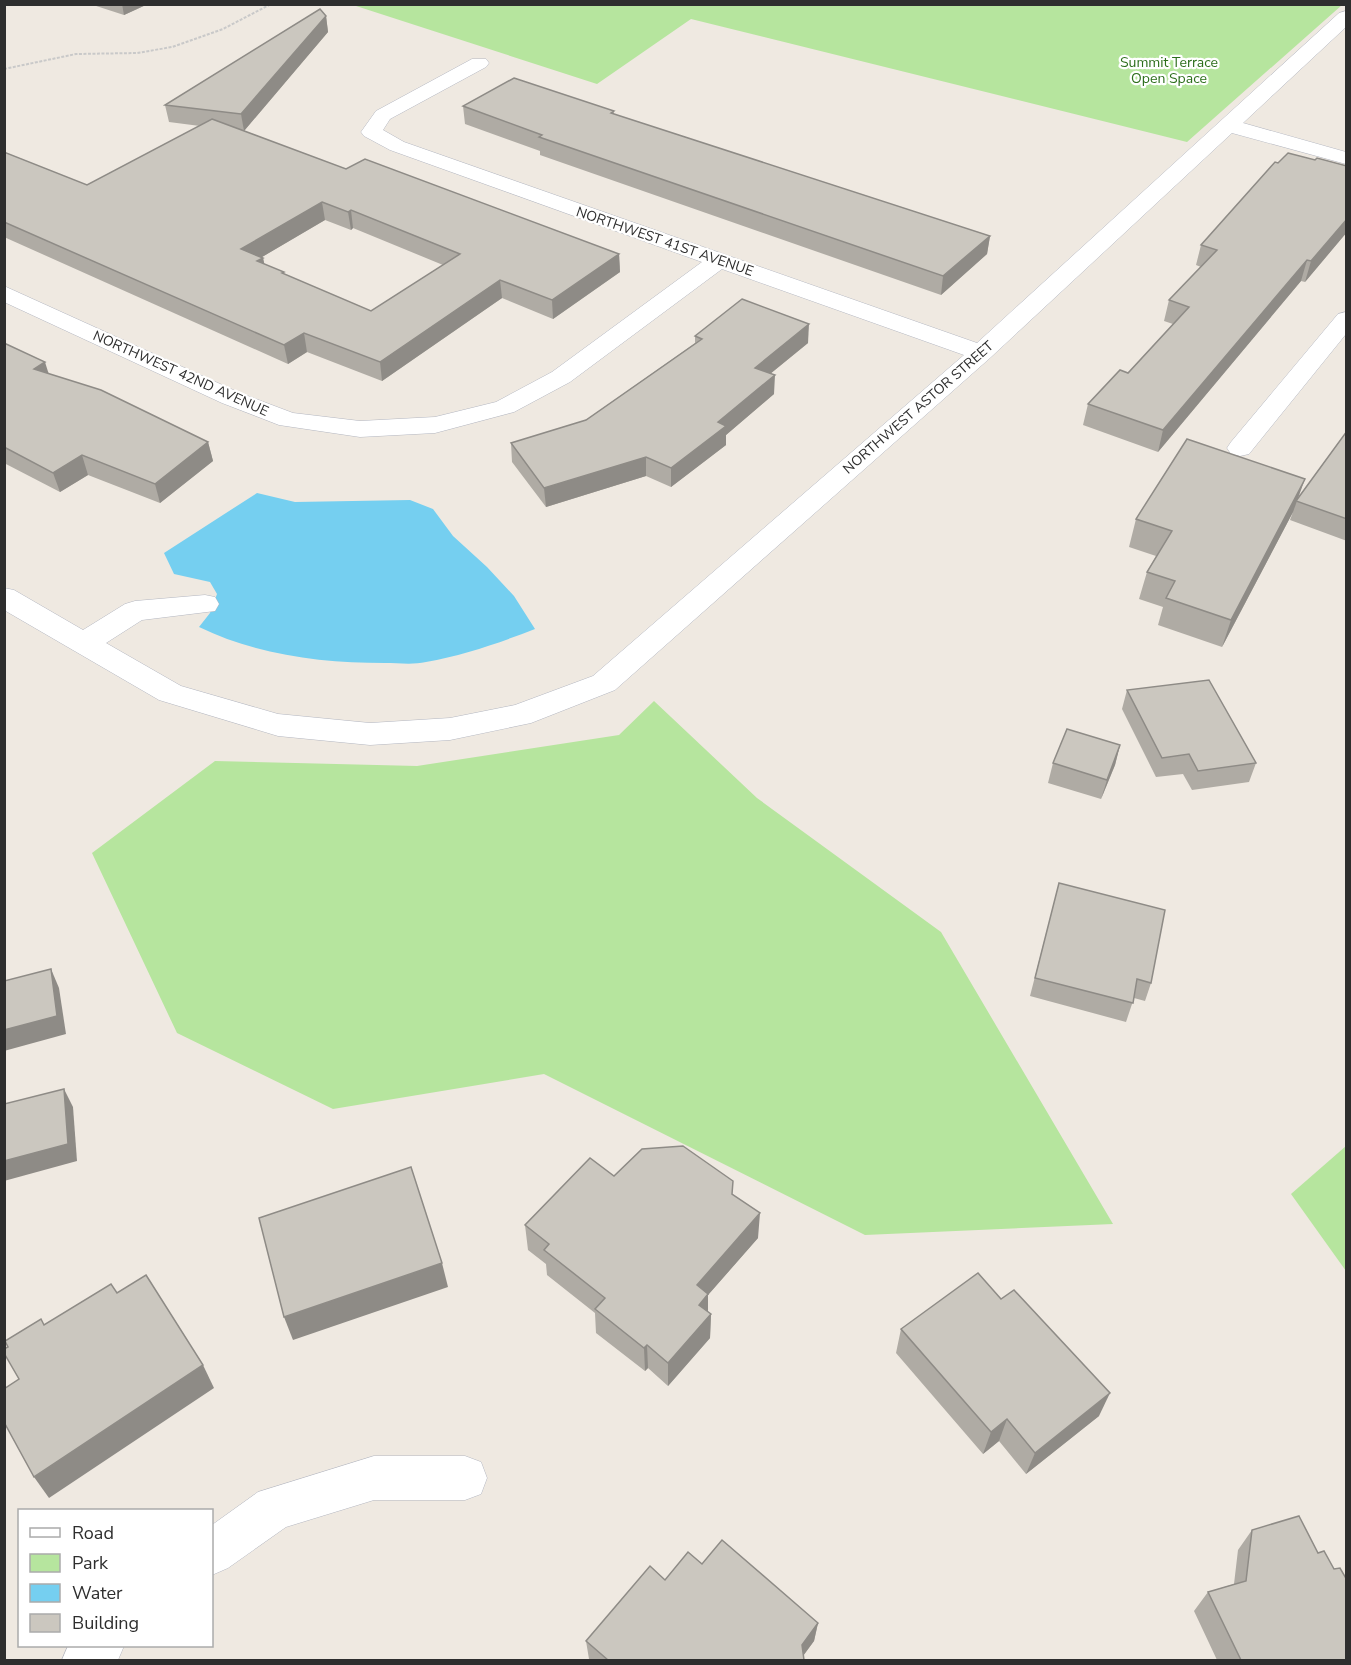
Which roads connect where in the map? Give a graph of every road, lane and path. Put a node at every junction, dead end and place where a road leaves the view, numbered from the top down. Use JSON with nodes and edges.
{"nodes":[{"id":1,"x":270,"y":4,"type":"edge"},
{"id":2,"x":1347,"y":17,"type":"edge"},
{"id":3,"x":478,"y":63,"type":"dead end"},
{"id":4,"x":4,"y":69,"type":"edge"},
{"id":5,"x":1230,"y":126,"type":"junction"},
{"id":6,"x":1347,"y":158,"type":"edge"},
{"id":7,"x":719,"y":260,"type":"junction"},
{"id":8,"x":4,"y":293,"type":"edge"},
{"id":9,"x":1347,"y":319,"type":"edge"},
{"id":10,"x":981,"y":352,"type":"junction"},
{"id":11,"x":1240,"y":448,"type":"dead end"},
{"id":12,"x":4,"y":597,"type":"edge"},
{"id":13,"x":205,"y":604,"type":"dead end"},
{"id":14,"x":84,"y":643,"type":"junction"},
{"id":15,"x":465,"y":1478,"type":"dead end"},
{"id":16,"x":213,"y":1551,"type":"edge"},
{"id":17,"x":99,"y":1647,"type":"edge"},
{"id":18,"x":86,"y":1660,"type":"edge"}],
"edges":[{"from":1,"to":4,"type":"path"},
{"from":2,"to":5,"type":"street","name":"NORTHWEST ASTOR STREET"},
{"from":3,"to":7,"type":"street","name":"NORTHWEST 41ST AVENUE"},
{"from":5,"to":6,"type":"street"},
{"from":5,"to":10,"type":"street","name":"NORTHWEST ASTOR STREET"},
{"from":7,"to":8,"type":"street","name":"NORTHWEST 42ND AVENUE"},
{"from":7,"to":10,"type":"street","name":"NORTHWEST 41ST AVENUE"},
{"from":9,"to":11,"type":"street"},
{"from":10,"to":14,"type":"street","name":"NORTHWEST ASTOR STREET"},
{"from":12,"to":14,"type":"street","name":"NORTHWEST ASTOR STREET"},
{"from":13,"to":14,"type":"street"},
{"from":15,"to":16,"type":"street"},
{"from":17,"to":18,"type":"street"}]}
